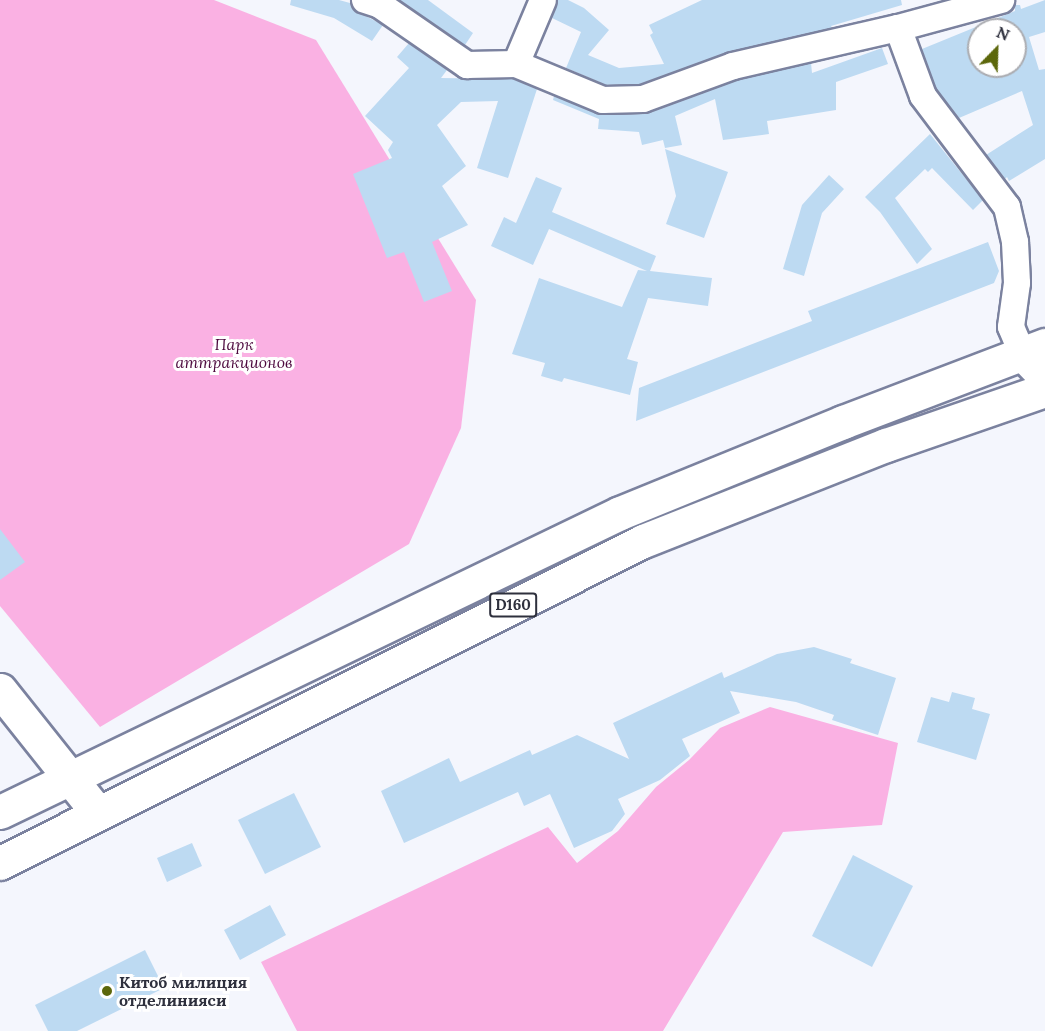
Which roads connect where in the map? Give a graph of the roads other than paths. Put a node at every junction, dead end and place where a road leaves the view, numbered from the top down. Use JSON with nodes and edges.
{"nodes":[{"id":1,"x":364,"y":0,"type":"edge"},
{"id":2,"x":543,"y":0,"type":"edge"},
{"id":3,"x":1001,"y":0,"type":"edge"},
{"id":4,"x":898,"y":28,"type":"junction"},
{"id":5,"x":516,"y":64,"type":"junction"},
{"id":6,"x":1034,"y":349,"type":"edge"},
{"id":7,"x":1045,"y":377,"type":"edge"},
{"id":8,"x":1045,"y":390,"type":"edge"},
{"id":9,"x":0,"y":690,"type":"edge"},
{"id":10,"x":68,"y":777,"type":"junction"},
{"id":11,"x":0,"y":812,"type":"edge"},
{"id":12,"x":98,"y":813,"type":"junction"},
{"id":13,"x":0,"y":863,"type":"edge"}],
"edges":[{"from":1,"to":5,"type":"street"},
{"from":2,"to":5,"type":"street"},
{"from":3,"to":4,"type":"street"},
{"from":4,"to":5,"type":"street"},
{"from":4,"to":6,"type":"street"},
{"from":6,"to":7,"type":"main road"},
{"from":6,"to":10,"type":"main road","number":"D160"},
{"from":8,"to":12,"type":"main road","number":"D160"},
{"from":9,"to":10,"type":"main road"},
{"from":10,"to":11,"type":"main road","number":"D160"},
{"from":10,"to":12,"type":"main road"},
{"from":12,"to":13,"type":"main road","number":"D160"}]}
